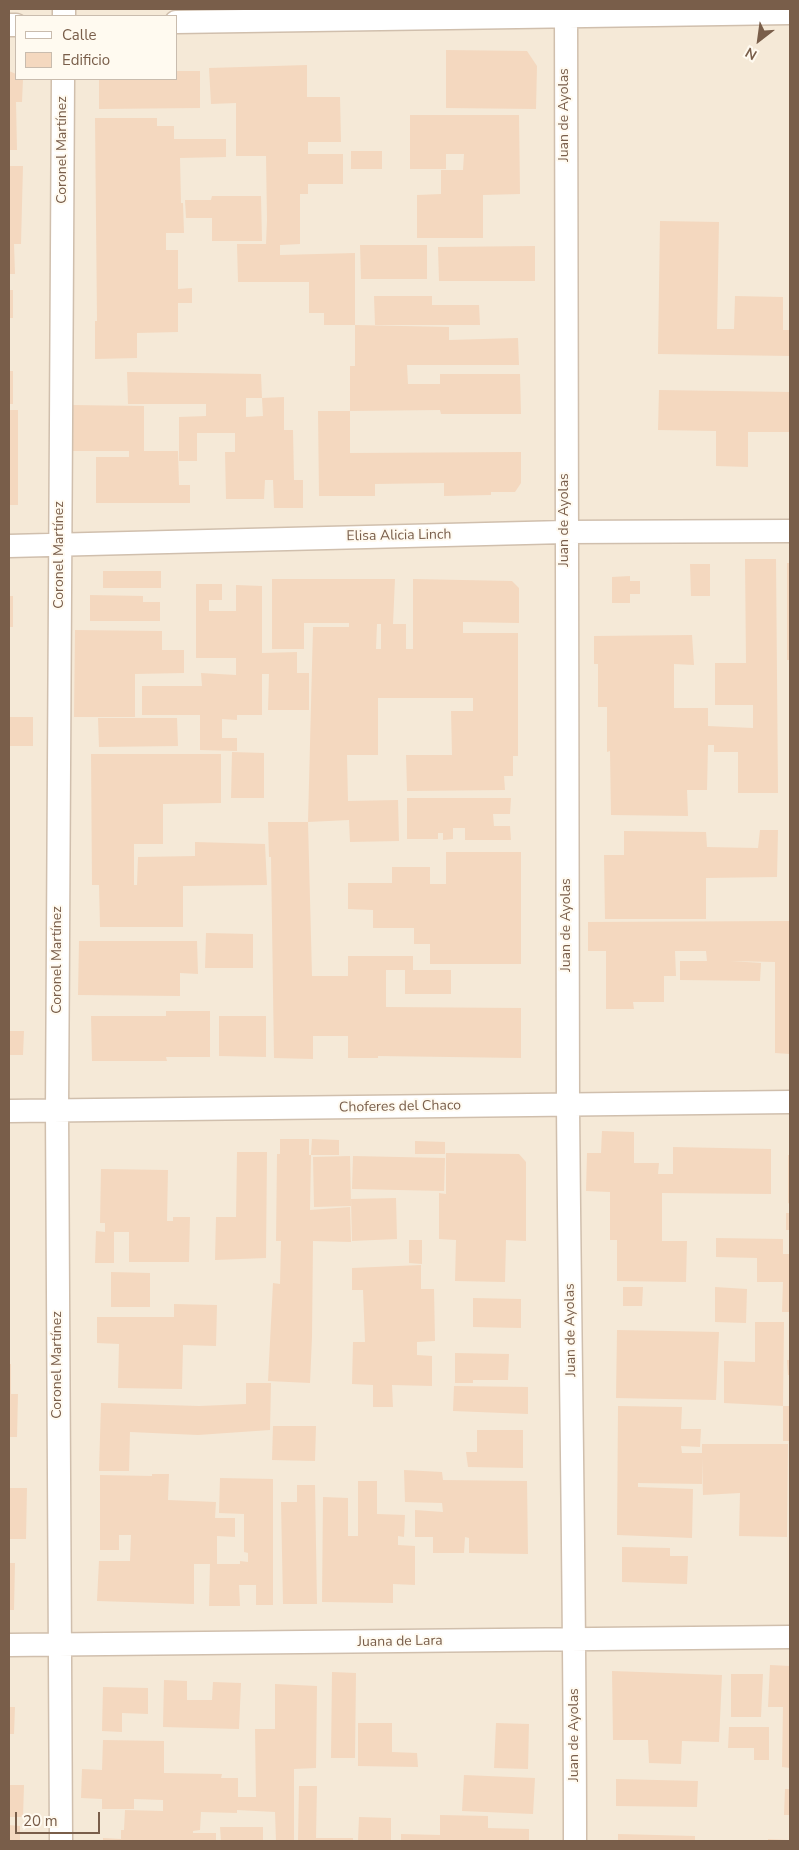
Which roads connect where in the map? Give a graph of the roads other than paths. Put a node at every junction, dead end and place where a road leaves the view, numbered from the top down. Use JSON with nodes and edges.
{"nodes":[{"id":1,"x":566,"y":12,"type":"edge"},
{"id":2,"x":790,"y":14,"type":"edge"},
{"id":3,"x":178,"y":22,"type":"edge"},
{"id":4,"x":63,"y":80,"type":"edge"},
{"id":5,"x":790,"y":531,"type":"edge"},
{"id":6,"x":565,"y":532,"type":"junction"},
{"id":7,"x":60,"y":545,"type":"junction"},
{"id":8,"x":9,"y":546,"type":"edge"},
{"id":9,"x":790,"y":1102,"type":"edge"},
{"id":10,"x":568,"y":1105,"type":"junction"},
{"id":11,"x":9,"y":1111,"type":"edge"},
{"id":12,"x":57,"y":1111,"type":"junction"},
{"id":13,"x":790,"y":1636,"type":"edge"},
{"id":14,"x":575,"y":1640,"type":"junction"},
{"id":15,"x":59,"y":1645,"type":"junction"},
{"id":16,"x":9,"y":1646,"type":"edge"},
{"id":17,"x":61,"y":1841,"type":"edge"},
{"id":18,"x":575,"y":1841,"type":"edge"}],
"edges":[{"from":1,"to":2,"type":"street"},
{"from":1,"to":3,"type":"street"},
{"from":1,"to":6,"type":"street","name":"Juan de Ayolas"},
{"from":4,"to":7,"type":"street","name":"Coronel Martínez"},
{"from":5,"to":6,"type":"street","name":"Elisa Alicia Linch"},
{"from":6,"to":7,"type":"street","name":"Elisa Alicia Linch"},
{"from":6,"to":10,"type":"street","name":"Juan de Ayolas"},
{"from":7,"to":8,"type":"street","name":"Elisa Alicia Linch"},
{"from":7,"to":12,"type":"street","name":"Coronel Martínez"},
{"from":9,"to":10,"type":"street","name":"Choferes del Chaco"},
{"from":10,"to":12,"type":"street","name":"Choferes del Chaco"},
{"from":10,"to":14,"type":"street","name":"Juan de Ayolas"},
{"from":11,"to":12,"type":"street","name":"Choferes del Chaco"},
{"from":12,"to":15,"type":"street","name":"Coronel Martínez"},
{"from":13,"to":14,"type":"street","name":"Juana de Lara"},
{"from":14,"to":15,"type":"street","name":"Juana de Lara"},
{"from":14,"to":18,"type":"street","name":"Juan de Ayolas"},
{"from":15,"to":16,"type":"street","name":"Juana de Lara"},
{"from":15,"to":17,"type":"street","name":"Coronel Martínez"}]}
